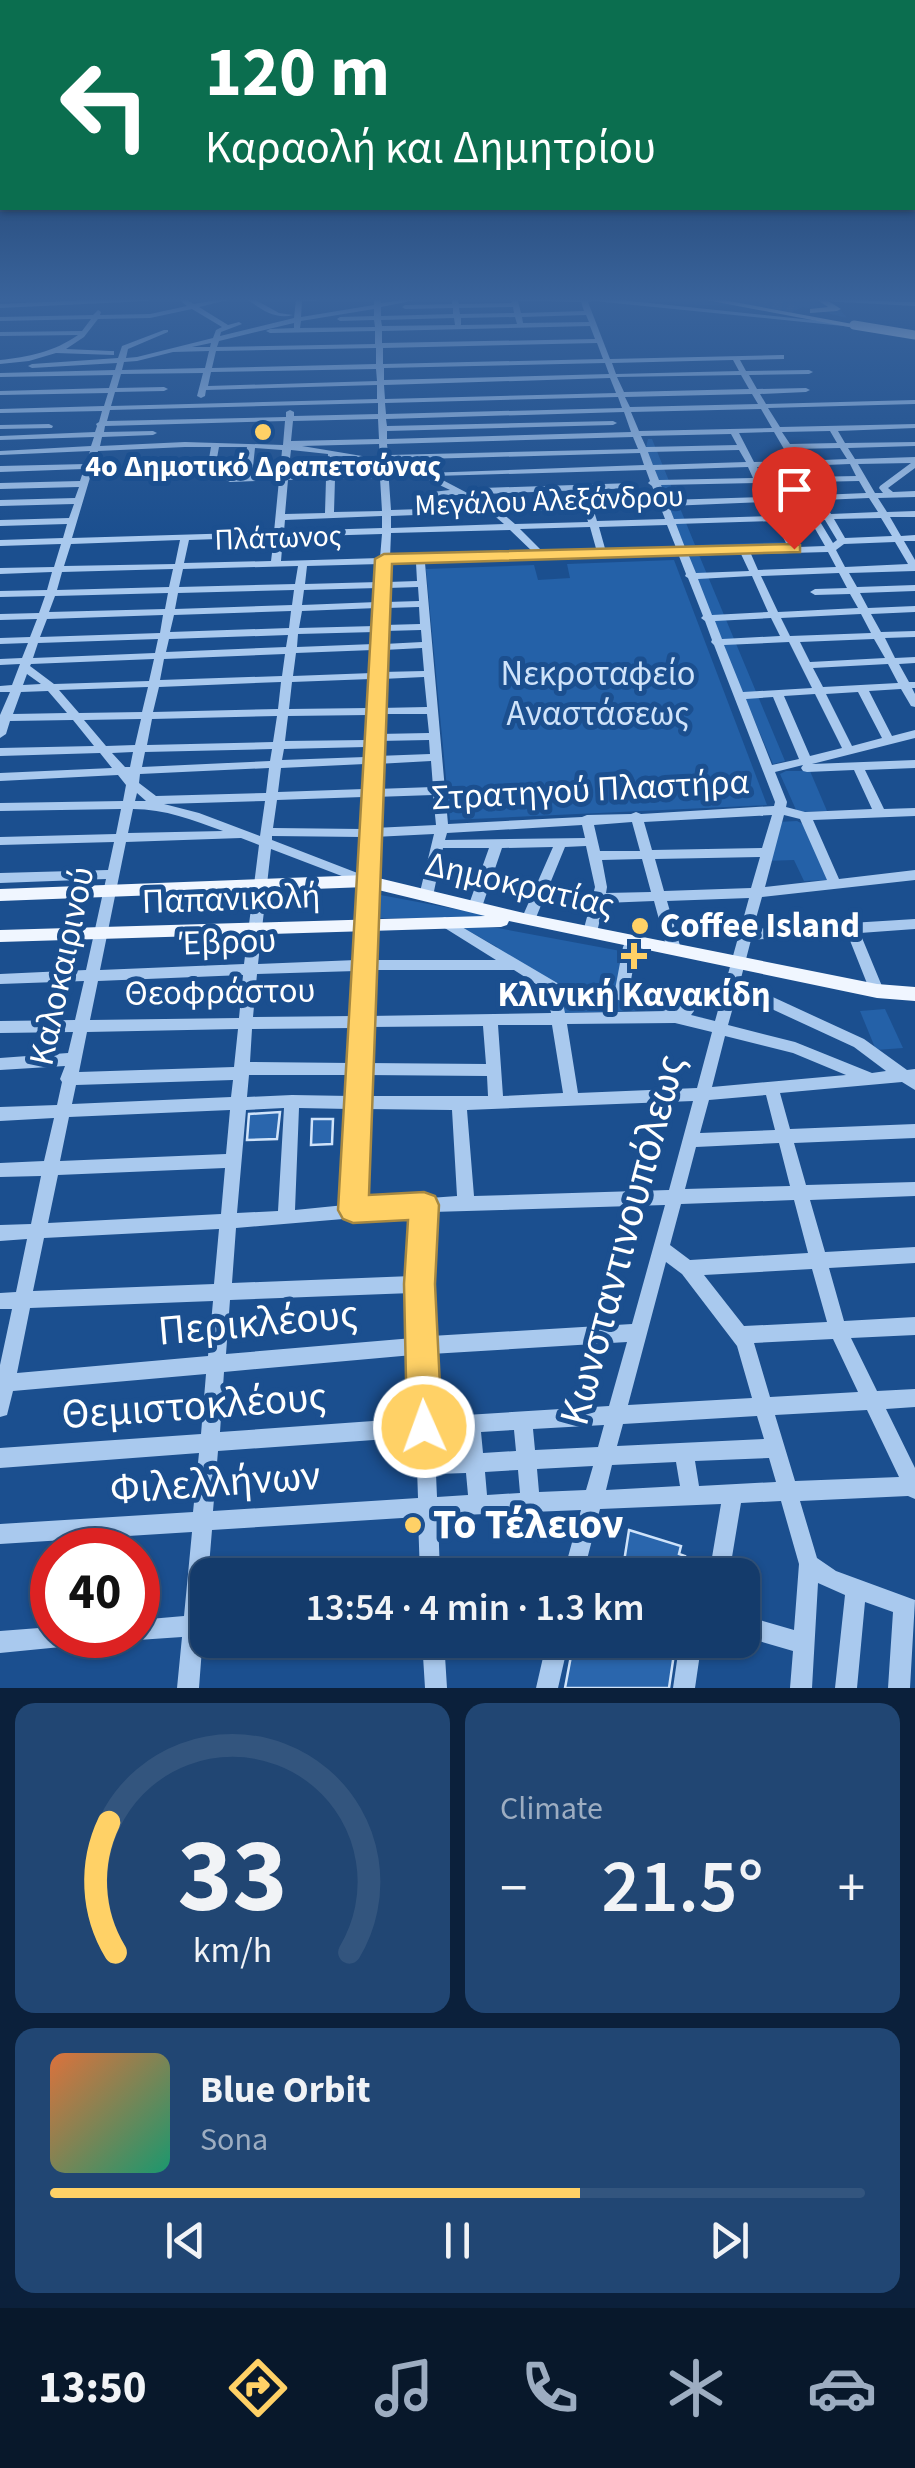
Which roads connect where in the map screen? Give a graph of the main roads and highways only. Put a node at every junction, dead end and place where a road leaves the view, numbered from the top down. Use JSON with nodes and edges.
{"nodes":[{"id":1,"x":0,"y":895,"type":"edge"},
{"id":2,"x":365,"y":924,"type":"joint"},
{"id":3,"x":0,"y":936,"type":"edge"},
{"id":4,"x":734,"y":972,"type":"junction"},
{"id":5,"x":915,"y":994,"type":"edge"},
{"id":6,"x":915,"y":1004,"type":"edge"}],
"edges":[{"from":1,"to":4,"type":"main road","name":"Δημοκρατίας"},
{"from":2,"to":3,"type":"main road","name":"Παπανικολή"},
{"from":2,"to":4,"type":"main road","name":"Δημοκρατίας"},
{"from":4,"to":5,"type":"main road","name":"Δημοκρατίας"},
{"from":4,"to":6,"type":"main road","name":"Δημοκρατίας"}]}
